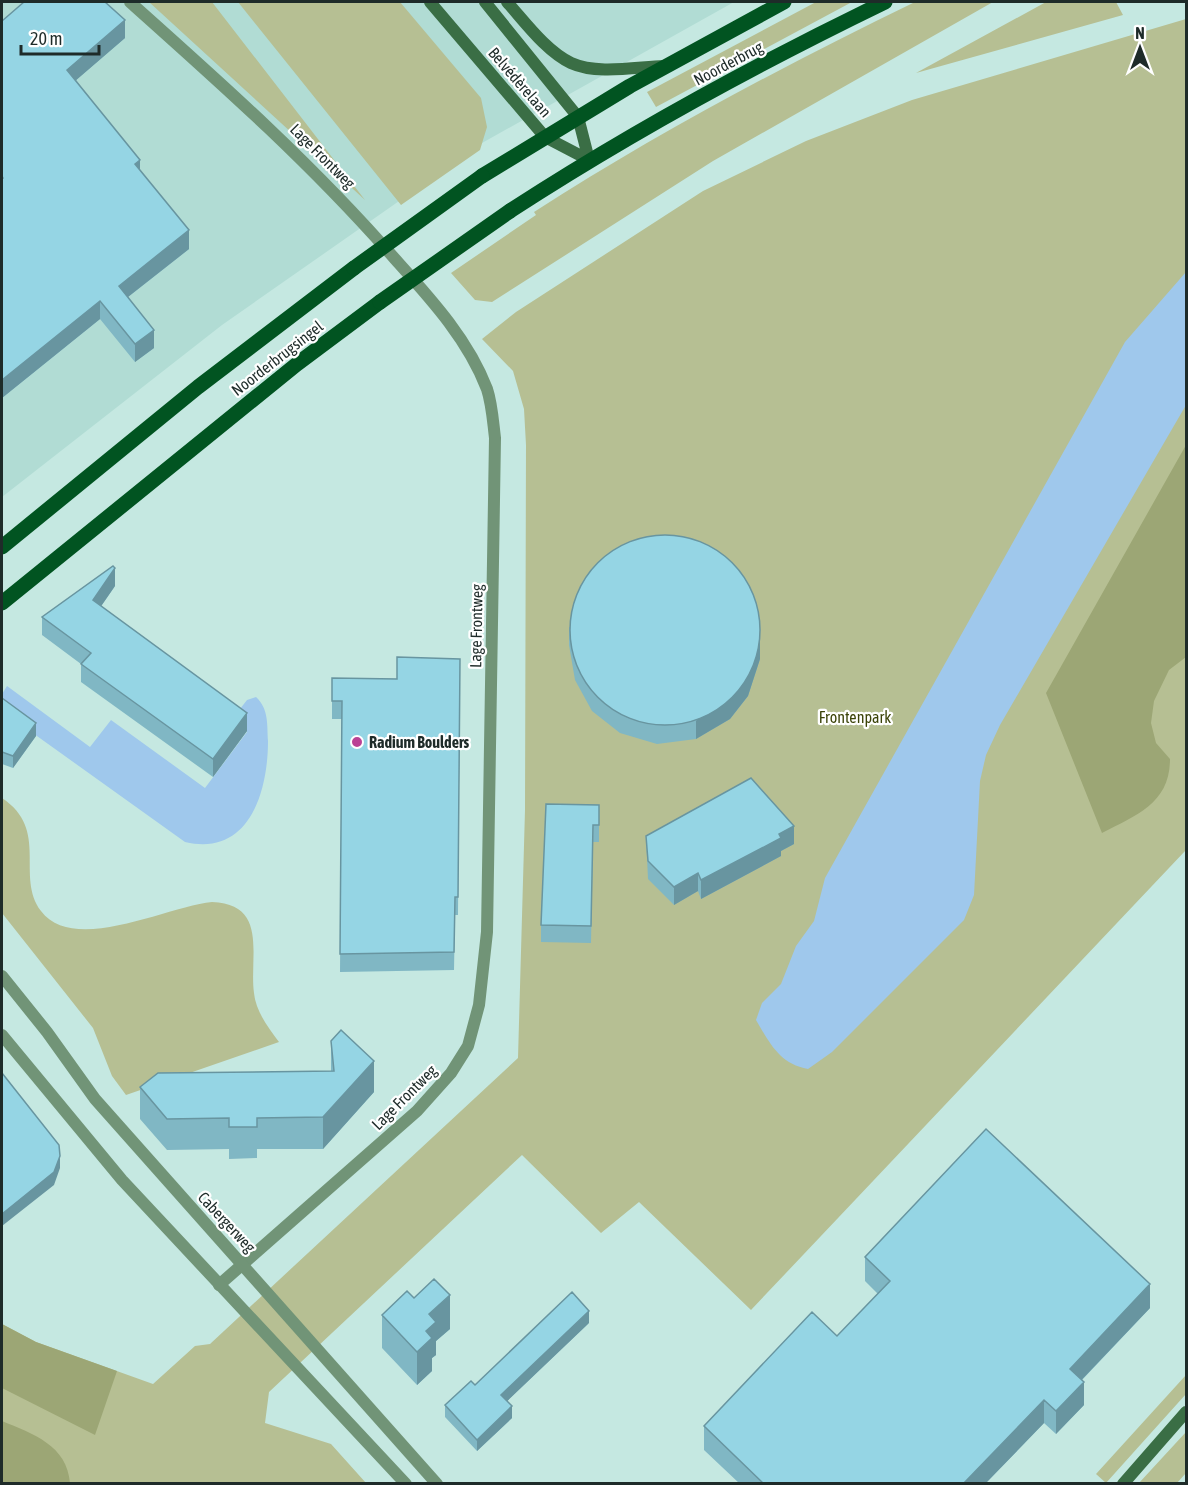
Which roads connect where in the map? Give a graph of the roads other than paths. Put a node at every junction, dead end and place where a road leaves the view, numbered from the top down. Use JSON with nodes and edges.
{"nodes":[{"id":1,"x":130,"y":2,"type":"edge"},
{"id":2,"x":430,"y":2,"type":"edge"},
{"id":3,"x":485,"y":2,"type":"edge"},
{"id":4,"x":507,"y":2,"type":"edge"},
{"id":5,"x":784,"y":2,"type":"edge"},
{"id":6,"x":885,"y":2,"type":"edge"},
{"id":7,"x":664,"y":66,"type":"junction"},
{"id":8,"x":578,"y":117,"type":"junction"},
{"id":9,"x":545,"y":136,"type":"junction"},
{"id":10,"x":589,"y":160,"type":"junction"},
{"id":11,"x":2,"y":547,"type":"edge"},
{"id":12,"x":2,"y":603,"type":"edge"},
{"id":13,"x":2,"y":975,"type":"edge"},
{"id":14,"x":2,"y":1035,"type":"edge"},
{"id":15,"x":244,"y":1264,"type":"junction"},
{"id":16,"x":219,"y":1285,"type":"junction"},
{"id":17,"x":1186,"y":1412,"type":"edge"},
{"id":18,"x":406,"y":1484,"type":"edge"},
{"id":19,"x":437,"y":1484,"type":"edge"},
{"id":20,"x":1123,"y":1484,"type":"edge"}],
"edges":[{"from":1,"to":15,"type":"street","name":"Lage Frontweg"},
{"from":2,"to":9,"type":"main road","name":"Belvédèrelaan"},
{"from":3,"to":8,"type":"main road","name":"Belvédèrelaan"},
{"from":4,"to":7,"type":"main road"},
{"from":5,"to":7,"type":"main road","name":"Noorderbrug"},
{"from":6,"to":10,"type":"main road","name":"Noorderbrug"},
{"from":7,"to":8,"type":"main road","name":"Noorderbrug"},
{"from":8,"to":9,"type":"main road","name":"Noorderbrugsingel"},
{"from":8,"to":10,"type":"main road","name":"Belvédèrelaan"},
{"from":9,"to":10,"type":"main road","name":"Belvédèrelaan"},
{"from":9,"to":11,"type":"main road","name":"Noorderbrugsingel","bridge":true},
{"from":10,"to":12,"type":"main road","name":"Noorderbrugsingel","bridge":true},
{"from":13,"to":15,"type":"street","name":"Cabergerweg"},
{"from":14,"to":16,"type":"street"},
{"from":15,"to":16,"type":"street","name":"Lage Frontweg"},
{"from":15,"to":19,"type":"street","name":"Cabergerweg"},
{"from":16,"to":18,"type":"street"},
{"from":17,"to":20,"type":"main road"}]}
